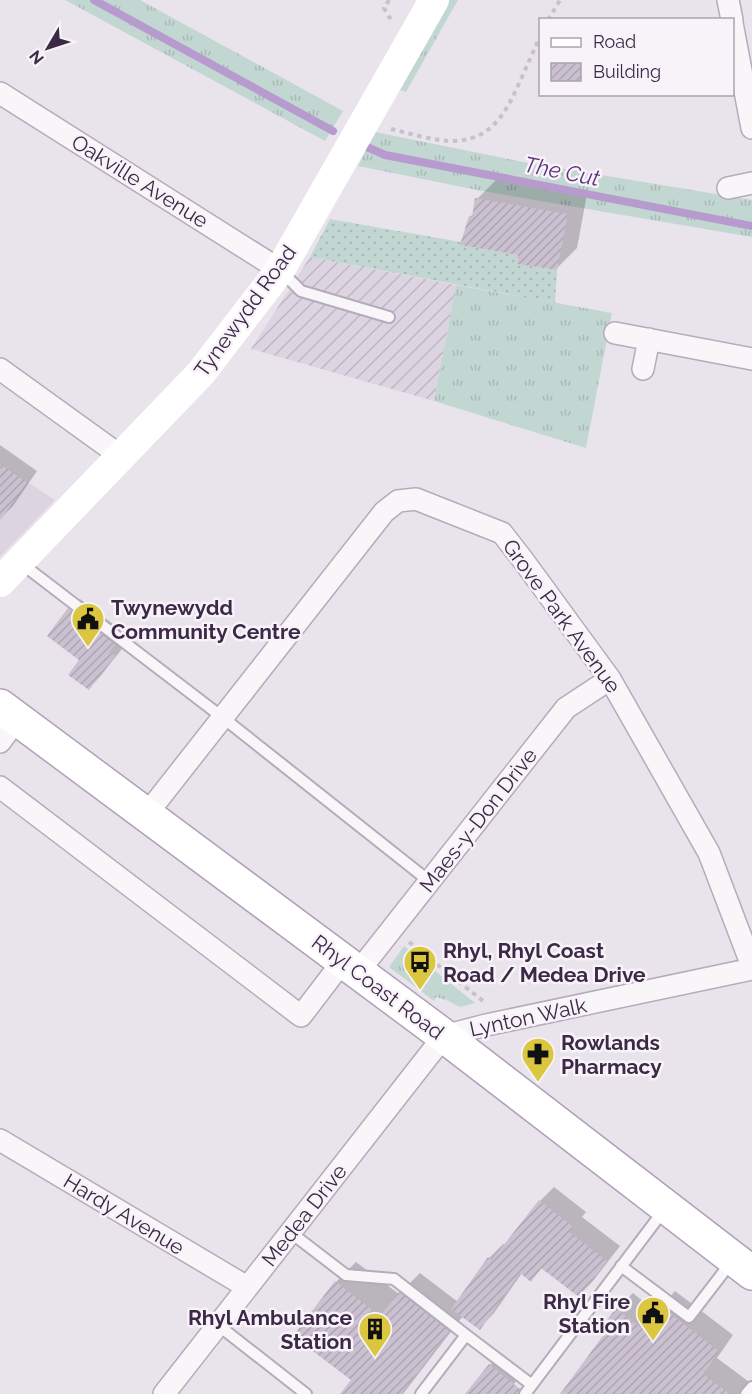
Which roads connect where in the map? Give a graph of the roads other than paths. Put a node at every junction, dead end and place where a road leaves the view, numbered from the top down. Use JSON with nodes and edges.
{"nodes":[{"id":1,"x":728,"y":0,"type":"edge"},
{"id":2,"x":425,"y":3,"type":"edge"},
{"id":3,"x":731,"y":18,"type":"edge"},
{"id":4,"x":734,"y":32,"type":"edge"},
{"id":5,"x":0,"y":93,"type":"edge"},
{"id":6,"x":752,"y":128,"type":"edge"},
{"id":7,"x":752,"y":183,"type":"edge"},
{"id":8,"x":728,"y":188,"type":"dead end"},
{"id":9,"x":280,"y":270,"type":"junction"},
{"id":10,"x":389,"y":317,"type":"dead end"},
{"id":11,"x":615,"y":333,"type":"dead end"},
{"id":12,"x":649,"y":339,"type":"junction"},
{"id":13,"x":752,"y":359,"type":"edge"},
{"id":14,"x":0,"y":369,"type":"edge"},
{"id":15,"x":643,"y":369,"type":"dead end"},
{"id":16,"x":122,"y":457,"type":"junction"},
{"id":17,"x":6,"y":572,"type":"edge"},
{"id":18,"x":610,"y":680,"type":"junction"},
{"id":19,"x":222,"y":717,"type":"junction"},
{"id":20,"x":6,"y":722,"type":"edge"},
{"id":21,"x":0,"y":787,"type":"edge"},
{"id":22,"x":146,"y":814,"type":"junction"},
{"id":23,"x":429,"y":881,"type":"junction"},
{"id":24,"x":350,"y":966,"type":"junction"},
{"id":25,"x":752,"y":968,"type":"edge"},
{"id":26,"x":444,"y":1036,"type":"junction"},
{"id":27,"x":0,"y":1140,"type":"edge"},
{"id":28,"x":666,"y":1207,"type":"junction"},
{"id":29,"x":290,"y":1232,"type":"junction"},
{"id":30,"x":621,"y":1266,"type":"junction"},
{"id":31,"x":743,"y":1266,"type":"edge"},
{"id":32,"x":248,"y":1287,"type":"junction"},
{"id":33,"x":218,"y":1326,"type":"junction"},
{"id":34,"x":466,"y":1335,"type":"junction"},
{"id":35,"x":752,"y":1387,"type":"edge"},
{"id":36,"x":528,"y":1389,"type":"edge"},
{"id":37,"x":164,"y":1394,"type":"edge"},
{"id":38,"x":306,"y":1394,"type":"edge"},
{"id":39,"x":421,"y":1394,"type":"edge"},
{"id":40,"x":746,"y":1394,"type":"edge"}],
"edges":[{"from":1,"to":3,"type":"street"},
{"from":2,"to":9,"type":"street","name":"Tynewydd Road"},
{"from":4,"to":6,"type":"street"},
{"from":5,"to":9,"type":"street","name":"Oakville Avenue"},
{"from":7,"to":8,"type":"street"},
{"from":9,"to":10,"type":"lane"},
{"from":9,"to":16,"type":"street","name":"Tynewydd Road"},
{"from":11,"to":12,"type":"street"},
{"from":12,"to":13,"type":"street"},
{"from":12,"to":15,"type":"street"},
{"from":14,"to":16,"type":"street"},
{"from":16,"to":17,"type":"street","name":"Tynewydd Road"},
{"from":17,"to":19,"type":"lane"},
{"from":18,"to":19,"type":"street","name":"Grove Park Avenue"},
{"from":18,"to":23,"type":"street","name":"Maes-y-Don Drive"},
{"from":18,"to":25,"type":"street","name":"Grove Park Avenue"},
{"from":19,"to":22,"type":"street","name":"Grove Park Avenue"},
{"from":19,"to":23,"type":"lane"},
{"from":20,"to":22,"type":"main road","name":"Rhyl Coast Road"},
{"from":21,"to":24,"type":"street","name":"Maes-y-Don Drive"},
{"from":22,"to":24,"type":"main road","name":"Rhyl Coast Road"},
{"from":23,"to":24,"type":"street","name":"Maes-y-Don Drive"},
{"from":24,"to":26,"type":"main road","name":"Rhyl Coast Road"},
{"from":25,"to":26,"type":"street","name":"Lynton Walk"},
{"from":26,"to":28,"type":"main road","name":"Rhyl Coast Road"},
{"from":26,"to":29,"type":"street","name":"Medea Drive"},
{"from":27,"to":32,"type":"street","name":"Hardy Avenue"},
{"from":28,"to":30,"type":"lane"},
{"from":28,"to":31,"type":"main road","name":"Rhyl Coast Road"},
{"from":29,"to":32,"type":"street","name":"Medea Drive"},
{"from":29,"to":34,"type":"lane"},
{"from":30,"to":31,"type":"lane"},
{"from":30,"to":36,"type":"lane"},
{"from":32,"to":33,"type":"street","name":"Medea Drive"},
{"from":33,"to":37,"type":"street","name":"Medea Drive"},
{"from":33,"to":38,"type":"lane"},
{"from":34,"to":36,"type":"lane"},
{"from":34,"to":39,"type":"lane"},
{"from":35,"to":40,"type":"lane"}]}
